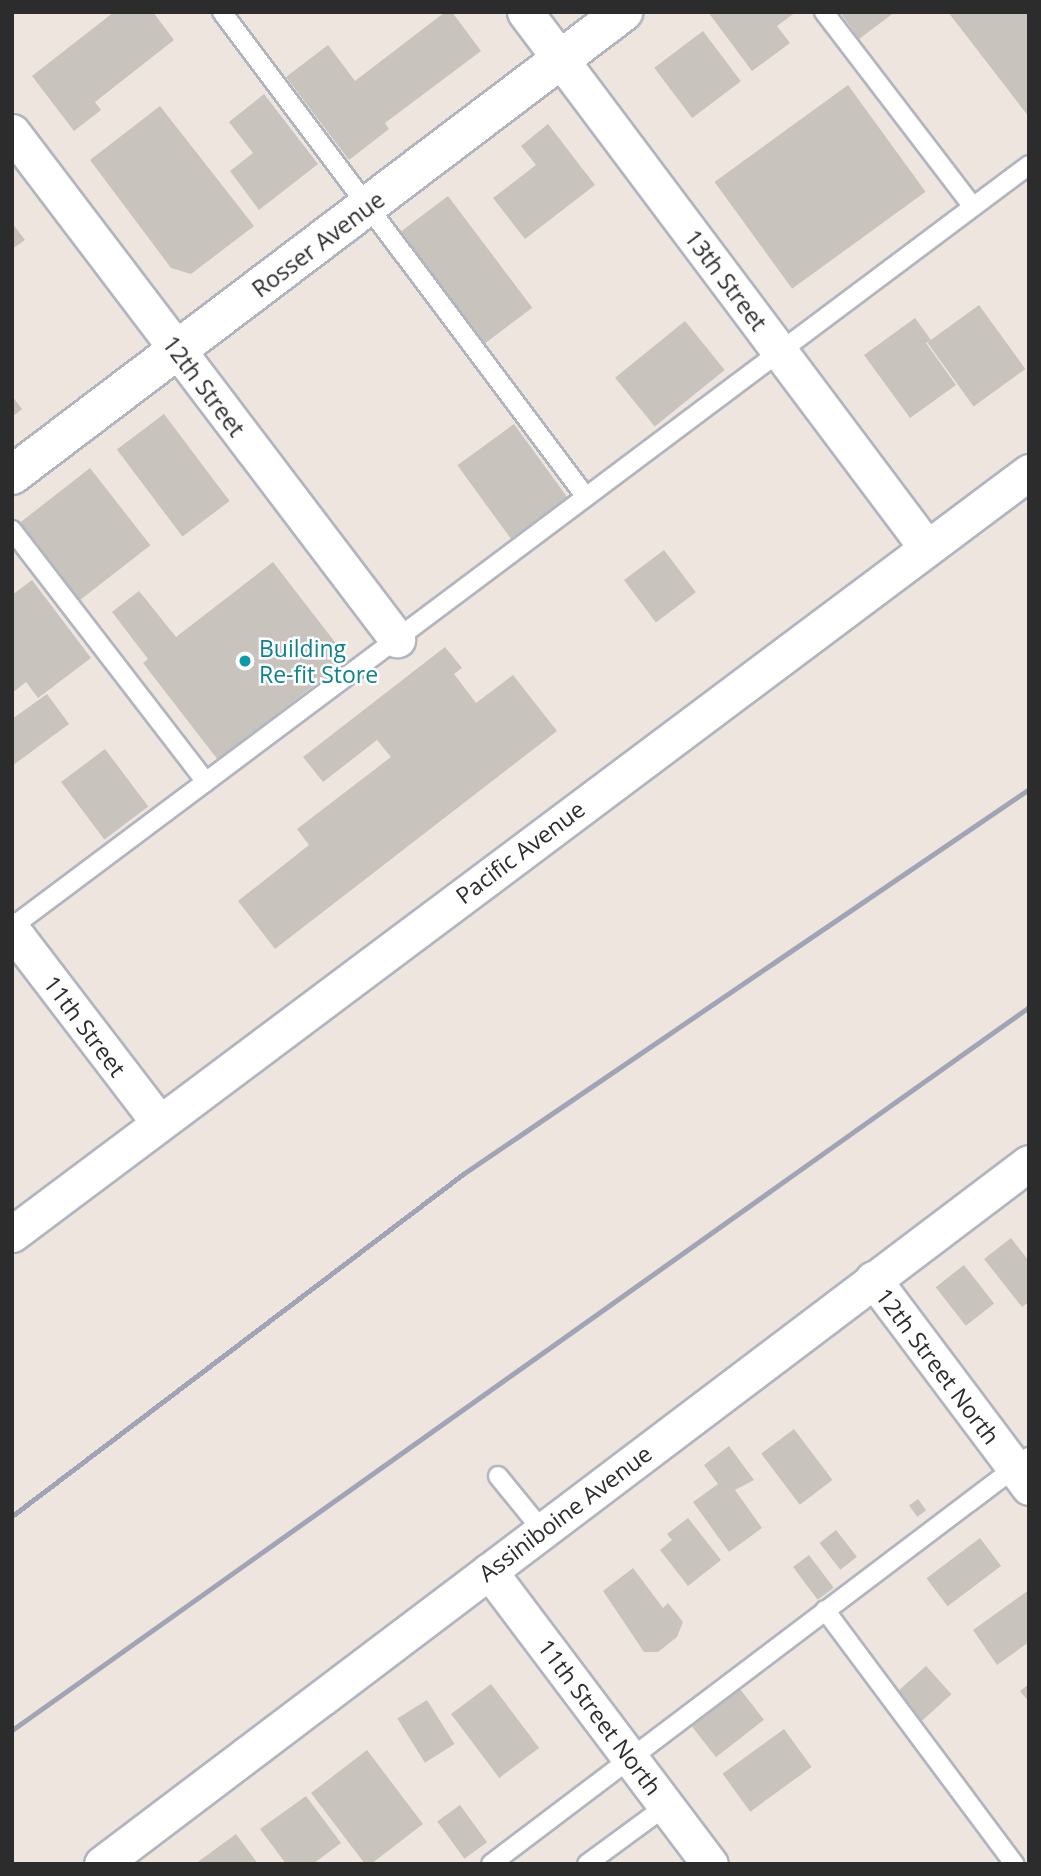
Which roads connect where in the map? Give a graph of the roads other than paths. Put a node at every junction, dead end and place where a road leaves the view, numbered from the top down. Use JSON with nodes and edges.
{"nodes":[{"id":1,"x":222,"y":12,"type":"edge"},
{"id":2,"x":525,"y":12,"type":"edge"},
{"id":3,"x":623,"y":12,"type":"edge"},
{"id":4,"x":824,"y":12,"type":"edge"},
{"id":5,"x":561,"y":60,"type":"junction"},
{"id":6,"x":12,"y":132,"type":"edge"},
{"id":7,"x":1029,"y":165,"type":"edge"},
{"id":8,"x":368,"y":206,"type":"junction"},
{"id":9,"x":972,"y":207,"type":"junction"},
{"id":10,"x":177,"y":351,"type":"junction"},
{"id":11,"x":780,"y":351,"type":"junction"},
{"id":12,"x":1029,"y":472,"type":"edge"},
{"id":13,"x":12,"y":475,"type":"edge"},
{"id":14,"x":586,"y":497,"type":"junction"},
{"id":15,"x":12,"y":530,"type":"edge"},
{"id":16,"x":927,"y":548,"type":"junction"},
{"id":17,"x":397,"y":639,"type":"junction"},
{"id":18,"x":206,"y":782,"type":"junction"},
{"id":19,"x":12,"y":929,"type":"edge"},
{"id":20,"x":159,"y":1122,"type":"junction"},
{"id":21,"x":1029,"y":1163,"type":"edge"},
{"id":22,"x":12,"y":1234,"type":"edge"},
{"id":23,"x":873,"y":1279,"type":"junction"},
{"id":24,"x":1024,"y":1470,"type":"edge"},
{"id":25,"x":498,"y":1476,"type":"dead end"},
{"id":26,"x":542,"y":1530,"type":"junction"},
{"id":27,"x":489,"y":1571,"type":"junction"},
{"id":28,"x":825,"y":1610,"type":"junction"},
{"id":29,"x":630,"y":1757,"type":"junction"},
{"id":30,"x":666,"y":1806,"type":"junction"},
{"id":31,"x":105,"y":1863,"type":"edge"},
{"id":32,"x":491,"y":1864,"type":"edge"},
{"id":33,"x":587,"y":1864,"type":"edge"},
{"id":34,"x":710,"y":1864,"type":"edge"},
{"id":35,"x":1014,"y":1864,"type":"edge"}],
"edges":[{"from":1,"to":8,"type":"lane"},
{"from":2,"to":5,"type":"street","name":"13th Street"},
{"from":3,"to":5,"type":"street","name":"Rosser Avenue"},
{"from":4,"to":9,"type":"lane"},
{"from":5,"to":8,"type":"street","name":"Rosser Avenue"},
{"from":5,"to":11,"type":"street","name":"13th Street"},
{"from":6,"to":10,"type":"street","name":"12th Street"},
{"from":7,"to":9,"type":"lane"},
{"from":8,"to":10,"type":"street","name":"Rosser Avenue"},
{"from":8,"to":14,"type":"lane"},
{"from":9,"to":11,"type":"lane"},
{"from":10,"to":13,"type":"street","name":"Rosser Avenue"},
{"from":10,"to":17,"type":"street","name":"12th Street"},
{"from":11,"to":14,"type":"lane"},
{"from":11,"to":16,"type":"street","name":"13th Street"},
{"from":12,"to":16,"type":"street","name":"Pacific Avenue"},
{"from":14,"to":17,"type":"lane"},
{"from":15,"to":18,"type":"lane"},
{"from":16,"to":20,"type":"street","name":"Pacific Avenue"},
{"from":17,"to":18,"type":"lane"},
{"from":18,"to":19,"type":"lane"},
{"from":19,"to":20,"type":"street","name":"11th Street"},
{"from":20,"to":22,"type":"street","name":"Pacific Avenue"},
{"from":21,"to":23,"type":"street","name":"Assiniboine Avenue"},
{"from":23,"to":24,"type":"street","name":"12th Street North"},
{"from":23,"to":26,"type":"street","name":"Assiniboine Avenue"},
{"from":24,"to":28,"type":"lane"},
{"from":25,"to":26,"type":"lane"},
{"from":26,"to":27,"type":"street","name":"Assiniboine Avenue"},
{"from":27,"to":29,"type":"street","name":"11th Street North"},
{"from":27,"to":31,"type":"street","name":"Assiniboine Avenue"},
{"from":28,"to":29,"type":"lane"},
{"from":28,"to":35,"type":"lane"},
{"from":29,"to":30,"type":"street","name":"11th Street North"},
{"from":29,"to":32,"type":"lane"},
{"from":30,"to":33,"type":"lane"},
{"from":30,"to":34,"type":"street","name":"11th Street North"}]}
